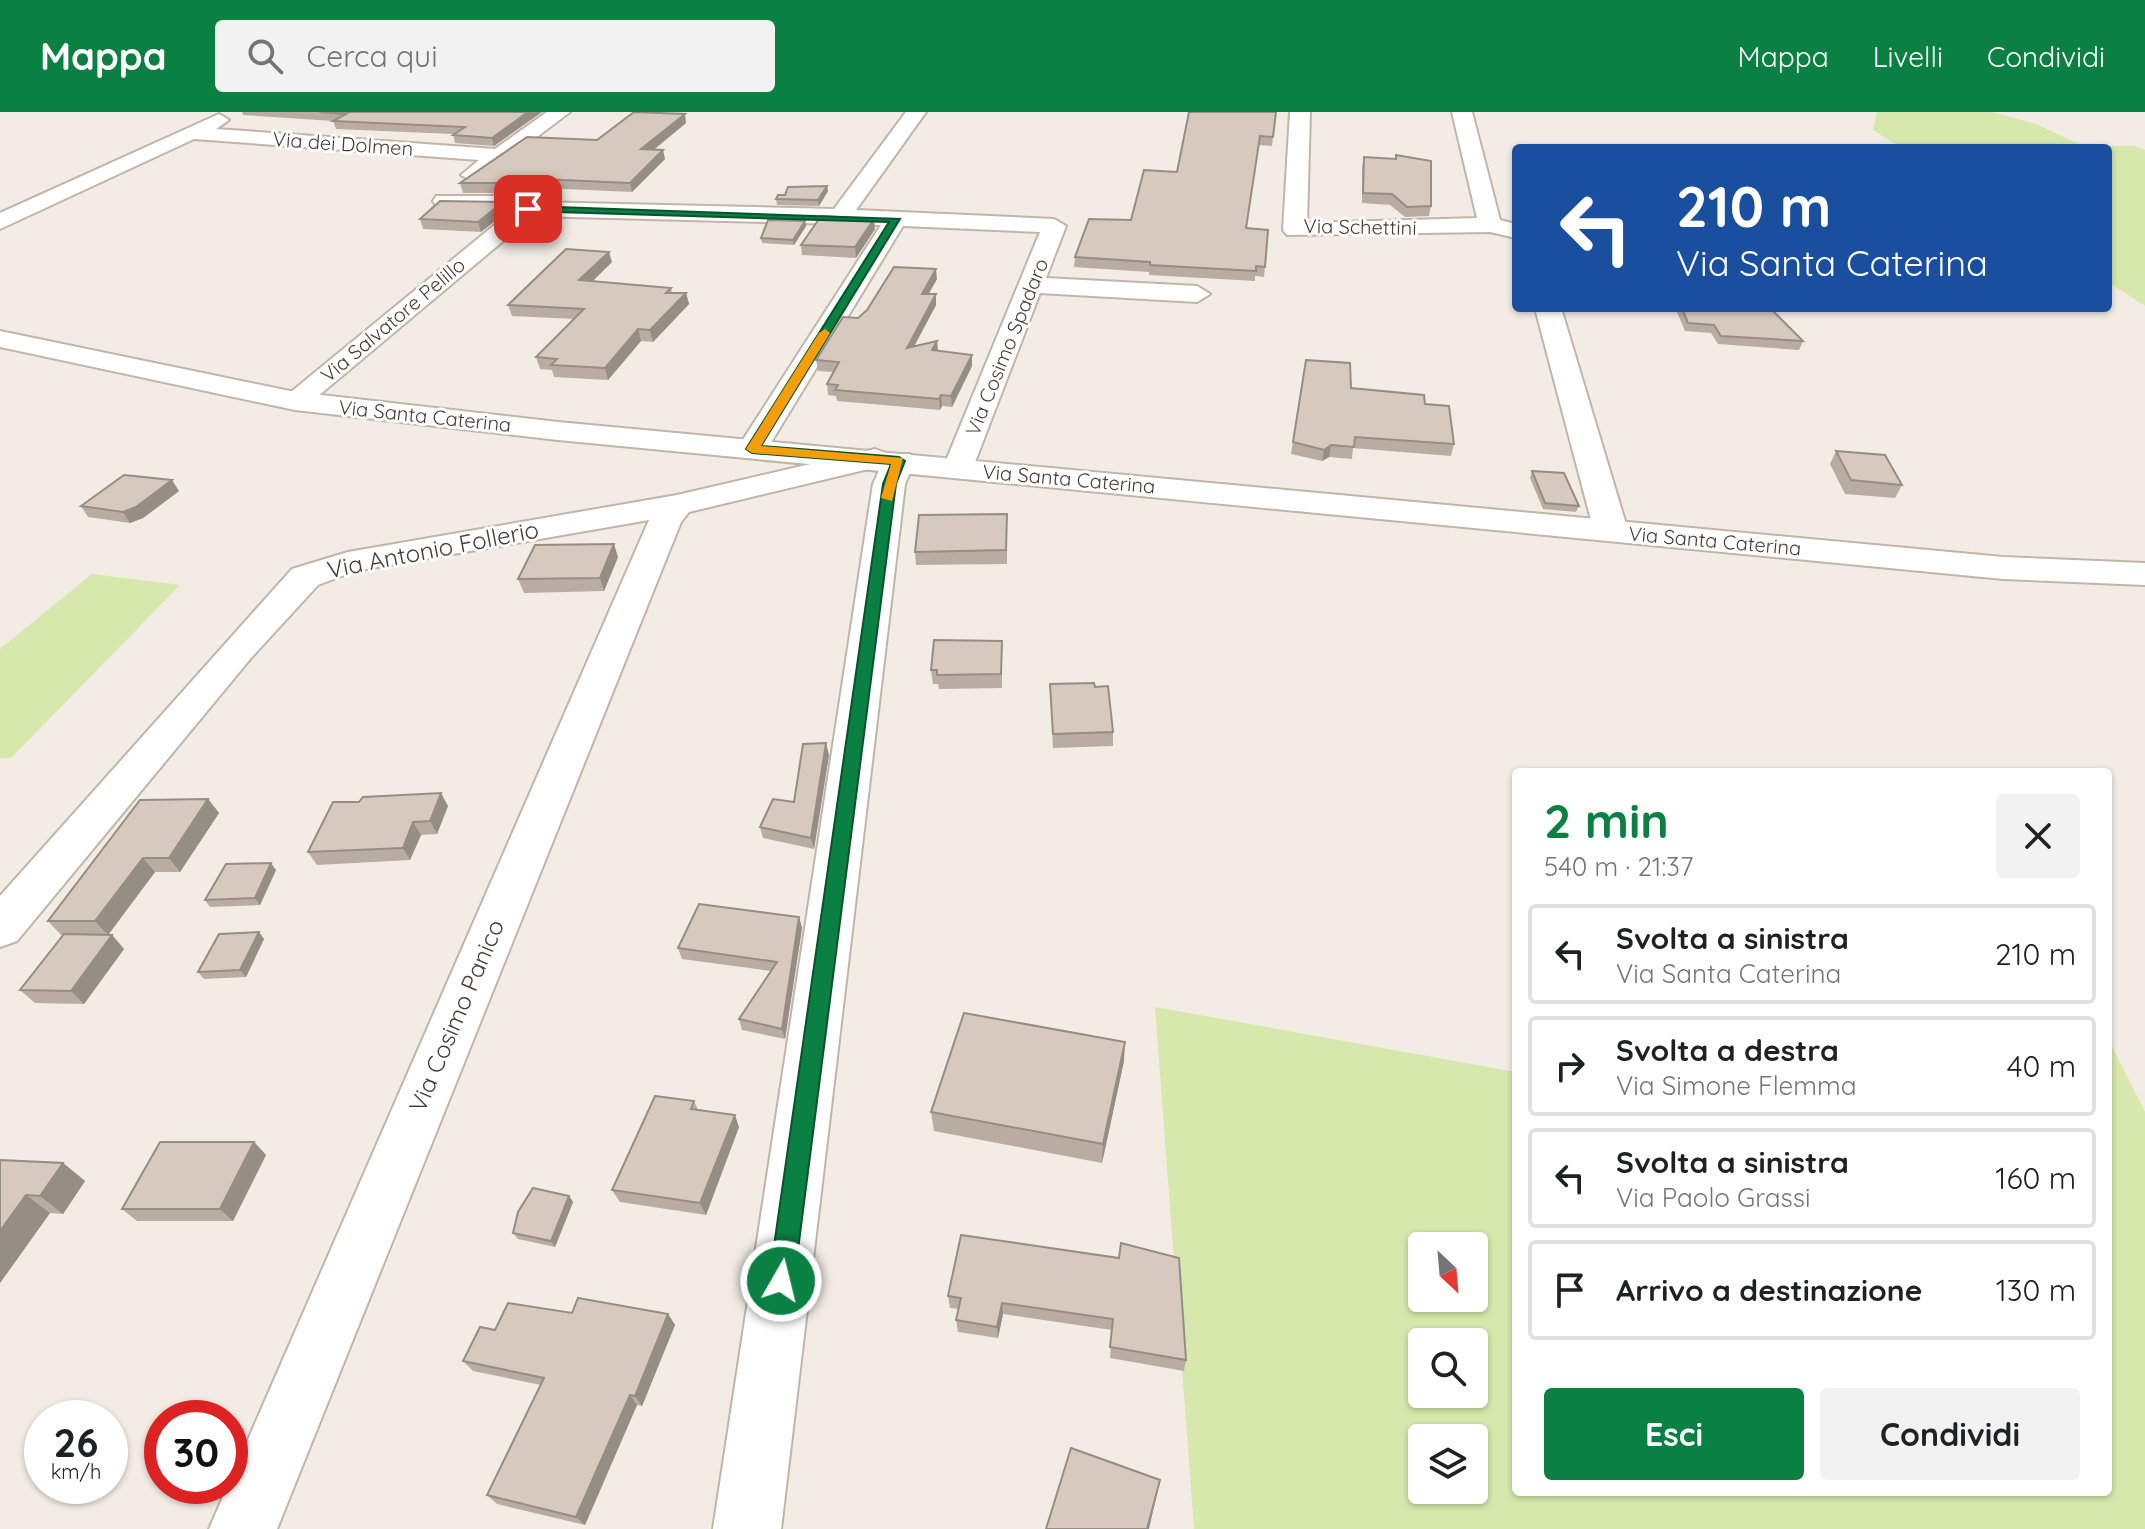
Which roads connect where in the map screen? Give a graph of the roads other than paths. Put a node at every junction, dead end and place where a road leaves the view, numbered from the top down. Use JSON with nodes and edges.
{"nodes":[{"id":1,"x":237,"y":112,"type":"edge"},
{"id":2,"x":560,"y":112,"type":"edge"},
{"id":3,"x":916,"y":112,"type":"edge"},
{"id":4,"x":1300,"y":112,"type":"edge"},
{"id":5,"x":1462,"y":112,"type":"edge"},
{"id":6,"x":191,"y":133,"type":"junction"},
{"id":7,"x":494,"y":155,"type":"junction"},
{"id":8,"x":528,"y":209,"type":"junction"},
{"id":9,"x":840,"y":216,"type":"junction"},
{"id":10,"x":896,"y":219,"type":"junction"},
{"id":11,"x":0,"y":222,"type":"edge"},
{"id":12,"x":1490,"y":225,"type":"junction"},
{"id":13,"x":1512,"y":230,"type":"edge"},
{"id":14,"x":1033,"y":285,"type":"junction"},
{"id":15,"x":1197,"y":294,"type":"dead end"},
{"id":16,"x":1549,"y":312,"type":"edge"},
{"id":17,"x":0,"y":339,"type":"edge"},
{"id":18,"x":295,"y":401,"type":"junction"},
{"id":19,"x":752,"y":449,"type":"junction"},
{"id":20,"x":887,"y":460,"type":"junction"},
{"id":21,"x":959,"y":468,"type":"junction"},
{"id":22,"x":677,"y":505,"type":"junction"},
{"id":23,"x":1611,"y":531,"type":"junction"},
{"id":24,"x":2145,"y":574,"type":"edge"},
{"id":25,"x":0,"y":928,"type":"edge"},
{"id":26,"x":243,"y":1529,"type":"edge"},
{"id":27,"x":747,"y":1529,"type":"edge"}],
"edges":[{"from":1,"to":6,"type":"street"},
{"from":2,"to":7,"type":"street"},
{"from":3,"to":9,"type":"street"},
{"from":4,"to":12,"type":"street","name":"Via Schettini"},
{"from":5,"to":12,"type":"street"},
{"from":6,"to":7,"type":"street","name":"Via dei Dolmen"},
{"from":6,"to":11,"type":"street"},
{"from":7,"to":8,"type":"street"},
{"from":8,"to":9,"type":"street"},
{"from":8,"to":18,"type":"street","name":"Via Salvatore Pelillo"},
{"from":9,"to":10,"type":"street"},
{"from":10,"to":14,"type":"street","name":"Via Cosimo Spadaro"},
{"from":10,"to":19,"type":"street"},
{"from":12,"to":13,"type":"street"},
{"from":14,"to":15,"type":"street"},
{"from":14,"to":21,"type":"street","name":"Via Cosimo Spadaro"},
{"from":16,"to":23,"type":"street"},
{"from":17,"to":18,"type":"street","name":"Via Santa Caterina"},
{"from":18,"to":19,"type":"street","name":"Via Santa Caterina"},
{"from":19,"to":20,"type":"street","name":"Via Santa Caterina"},
{"from":20,"to":21,"type":"street","name":"Via Santa Caterina"},
{"from":20,"to":22,"type":"street","name":"Via Antonio Follerio"},
{"from":20,"to":27,"type":"street"},
{"from":21,"to":23,"type":"street","name":"Via Santa Caterina"},
{"from":22,"to":25,"type":"street","name":"Via Antonio Follerio"},
{"from":22,"to":26,"type":"street","name":"Via Cosimo Panico"},
{"from":23,"to":24,"type":"street","name":"Via Santa Caterina"}]}
